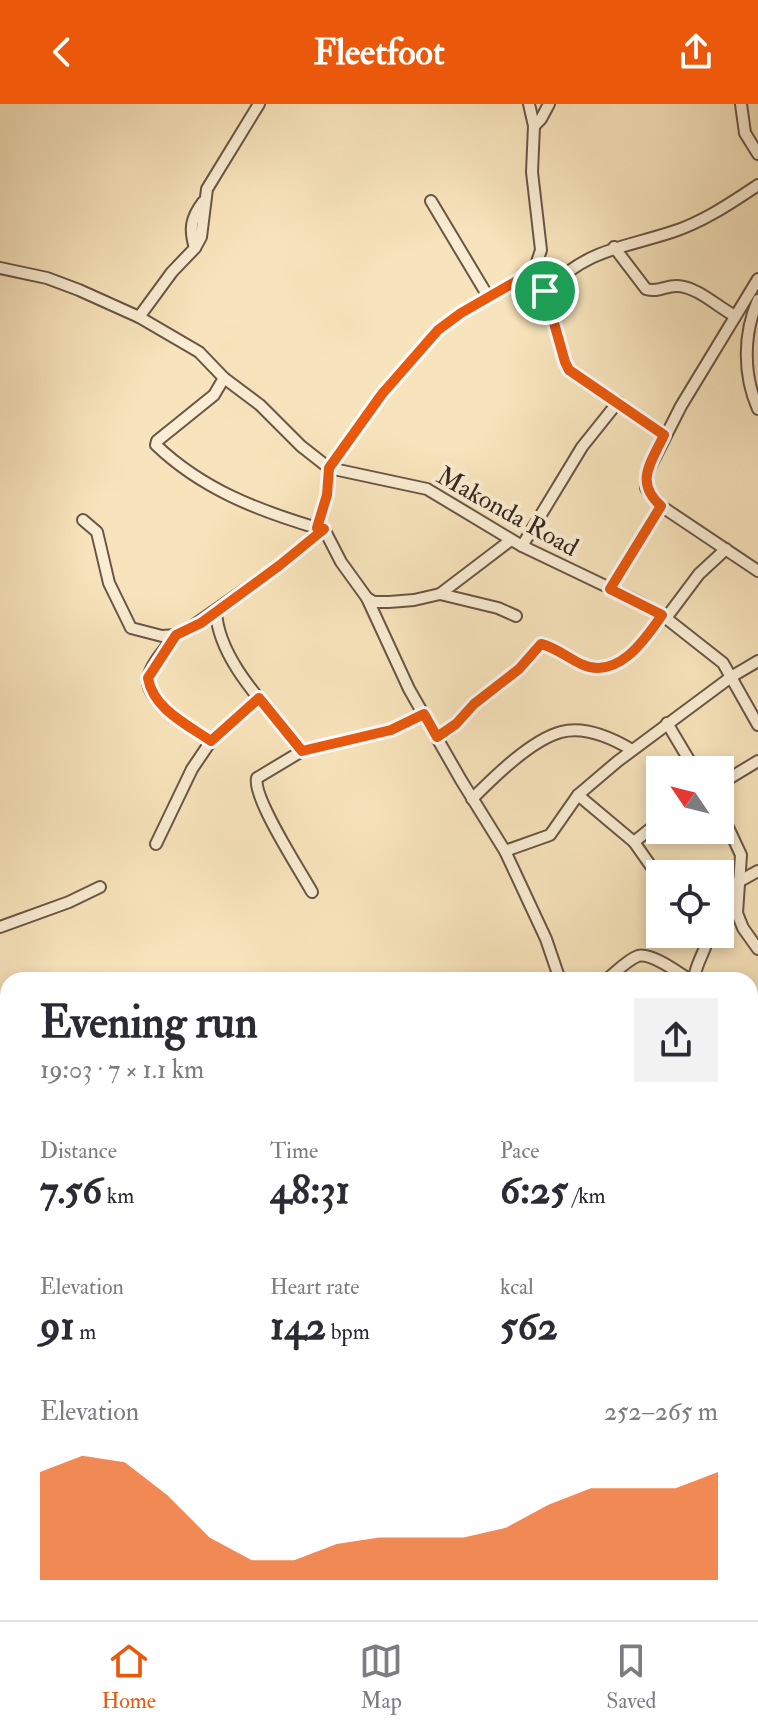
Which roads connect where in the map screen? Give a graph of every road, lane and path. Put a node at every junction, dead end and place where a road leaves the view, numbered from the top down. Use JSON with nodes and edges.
{"nodes":[{"id":1,"x":259,"y":104,"type":"edge"},
{"id":2,"x":529,"y":104,"type":"edge"},
{"id":3,"x":549,"y":104,"type":"edge"},
{"id":4,"x":741,"y":104,"type":"edge"},
{"id":5,"x":534,"y":126,"type":"junction"},
{"id":6,"x":758,"y":154,"type":"edge"},
{"id":7,"x":758,"y":185,"type":"edge"},
{"id":8,"x":431,"y":201,"type":"dead end"},
{"id":9,"x":614,"y":247,"type":"junction"},
{"id":10,"x":0,"y":268,"type":"edge"},
{"id":11,"x":534,"y":271,"type":"junction"},
{"id":12,"x":758,"y":279,"type":"edge"},
{"id":13,"x":545,"y":291,"type":"junction"},
{"id":14,"x":489,"y":298,"type":"junction"},
{"id":15,"x":758,"y":300,"type":"edge"},
{"id":16,"x":735,"y":316,"type":"junction"},
{"id":17,"x":139,"y":317,"type":"junction"},
{"id":18,"x":224,"y":378,"type":"junction"},
{"id":19,"x":618,"y":402,"type":"junction"},
{"id":20,"x":758,"y":409,"type":"edge"},
{"id":21,"x":664,"y":435,"type":"junction"},
{"id":22,"x":329,"y":468,"type":"junction"},
{"id":23,"x":661,"y":506,"type":"junction"},
{"id":24,"x":83,"y":520,"type":"dead end"},
{"id":25,"x":320,"y":528,"type":"junction"},
{"id":26,"x":511,"y":540,"type":"junction"},
{"id":27,"x":522,"y":546,"type":"junction"},
{"id":28,"x":726,"y":549,"type":"junction"},
{"id":29,"x":758,"y":571,"type":"edge"},
{"id":30,"x":610,"y":589,"type":"junction"},
{"id":31,"x":440,"y":594,"type":"junction"},
{"id":32,"x":367,"y":598,"type":"junction"},
{"id":33,"x":216,"y":611,"type":"junction"},
{"id":34,"x":516,"y":616,"type":"dead end"},
{"id":35,"x":664,"y":617,"type":"junction"},
{"id":36,"x":176,"y":635,"type":"junction"},
{"id":37,"x":758,"y":661,"type":"edge"},
{"id":38,"x":731,"y":677,"type":"junction"},
{"id":39,"x":259,"y":698,"type":"junction"},
{"id":40,"x":424,"y":714,"type":"junction"},
{"id":41,"x":667,"y":723,"type":"junction"},
{"id":42,"x":758,"y":725,"type":"edge"},
{"id":43,"x":437,"y":737,"type":"junction"},
{"id":44,"x":211,"y":741,"type":"junction"},
{"id":45,"x":632,"y":750,"type":"junction"},
{"id":46,"x":302,"y":751,"type":"junction"},
{"id":47,"x":687,"y":756,"type":"edge"},
{"id":48,"x":758,"y":761,"type":"edge"},
{"id":49,"x":734,"y":776,"type":"edge"},
{"id":50,"x":578,"y":795,"type":"junction"},
{"id":51,"x":472,"y":799,"type":"junction"},
{"id":52,"x":646,"y":832,"type":"edge"},
{"id":53,"x":734,"y":840,"type":"edge"},
{"id":54,"x":634,"y":842,"type":"junction"},
{"id":55,"x":156,"y":844,"type":"dead end"},
{"id":56,"x":505,"y":851,"type":"junction"},
{"id":57,"x":647,"y":860,"type":"edge"},
{"id":58,"x":758,"y":871,"type":"edge"},
{"id":59,"x":741,"y":880,"type":"junction"},
{"id":60,"x":734,"y":884,"type":"edge"},
{"id":61,"x":100,"y":887,"type":"dead end"},
{"id":62,"x":312,"y":892,"type":"dead end"},
{"id":63,"x":0,"y":927,"type":"edge"},
{"id":64,"x":706,"y":948,"type":"edge"},
{"id":65,"x":758,"y":949,"type":"edge"},
{"id":66,"x":557,"y":972,"type":"edge"},
{"id":67,"x":616,"y":972,"type":"edge"},
{"id":68,"x":678,"y":972,"type":"edge"},
{"id":69,"x":694,"y":972,"type":"edge"}],
"edges":[{"from":1,"to":17,"type":"street"},
{"from":2,"to":5,"type":"street"},
{"from":3,"to":5,"type":"street"},
{"from":4,"to":6,"type":"street"},
{"from":5,"to":11,"type":"street"},
{"from":7,"to":9,"type":"street"},
{"from":8,"to":14,"type":"street"},
{"from":9,"to":13,"type":"street"},
{"from":9,"to":16,"type":"street"},
{"from":10,"to":17,"type":"street","name":"Makonda Road"},
{"from":11,"to":13,"type":"street"},
{"from":11,"to":14,"type":"street"},
{"from":12,"to":16,"type":"street"},
{"from":13,"to":19,"type":"street"},
{"from":14,"to":22,"type":"street"},
{"from":15,"to":20,"type":"street"},
{"from":16,"to":21,"type":"street"},
{"from":17,"to":18,"type":"street","name":"Makonda Road"},
{"from":18,"to":22,"type":"street","name":"Makonda Road"},
{"from":18,"to":25,"type":"street"},
{"from":19,"to":21,"type":"street"},
{"from":19,"to":27,"type":"street"},
{"from":21,"to":23,"type":"street"},
{"from":22,"to":25,"type":"street"},
{"from":22,"to":26,"type":"street","name":"Makonda Road"},
{"from":23,"to":28,"type":"street"},
{"from":23,"to":30,"type":"street"},
{"from":24,"to":36,"type":"street"},
{"from":25,"to":32,"type":"street"},
{"from":25,"to":33,"type":"street"},
{"from":26,"to":27,"type":"street","name":"Makonda Road"},
{"from":26,"to":31,"type":"street"},
{"from":27,"to":30,"type":"street","name":"Makonda Road"},
{"from":28,"to":29,"type":"street"},
{"from":28,"to":35,"type":"street"},
{"from":30,"to":35,"type":"street","name":"Makonda Road"},
{"from":31,"to":32,"type":"street"},
{"from":31,"to":34,"type":"street"},
{"from":32,"to":40,"type":"street"},
{"from":33,"to":36,"type":"street"},
{"from":33,"to":39,"type":"street"},
{"from":35,"to":38,"type":"street","name":"Makonda Road"},
{"from":35,"to":43,"type":"street"},
{"from":36,"to":44,"type":"street"},
{"from":37,"to":38,"type":"street"},
{"from":38,"to":41,"type":"street"},
{"from":38,"to":42,"type":"street","name":"Makonda Road"},
{"from":39,"to":44,"type":"street"},
{"from":39,"to":46,"type":"street"},
{"from":40,"to":43,"type":"street"},
{"from":40,"to":46,"type":"street"},
{"from":41,"to":45,"type":"street"},
{"from":41,"to":47,"type":"street"},
{"from":43,"to":51,"type":"street"},
{"from":44,"to":55,"type":"street"},
{"from":45,"to":50,"type":"street"},
{"from":45,"to":51,"type":"street"},
{"from":46,"to":62,"type":"street"},
{"from":48,"to":49,"type":"street"},
{"from":50,"to":54,"type":"street"},
{"from":50,"to":56,"type":"street"},
{"from":51,"to":56,"type":"street"},
{"from":52,"to":54,"type":"street"},
{"from":53,"to":59,"type":"street"},
{"from":54,"to":57,"type":"street"},
{"from":56,"to":66,"type":"street"},
{"from":58,"to":59,"type":"street"},
{"from":59,"to":60,"type":"street"},
{"from":59,"to":65,"type":"street"},
{"from":61,"to":63,"type":"street"},
{"from":64,"to":69,"type":"street"},
{"from":67,"to":68,"type":"street"}]}
